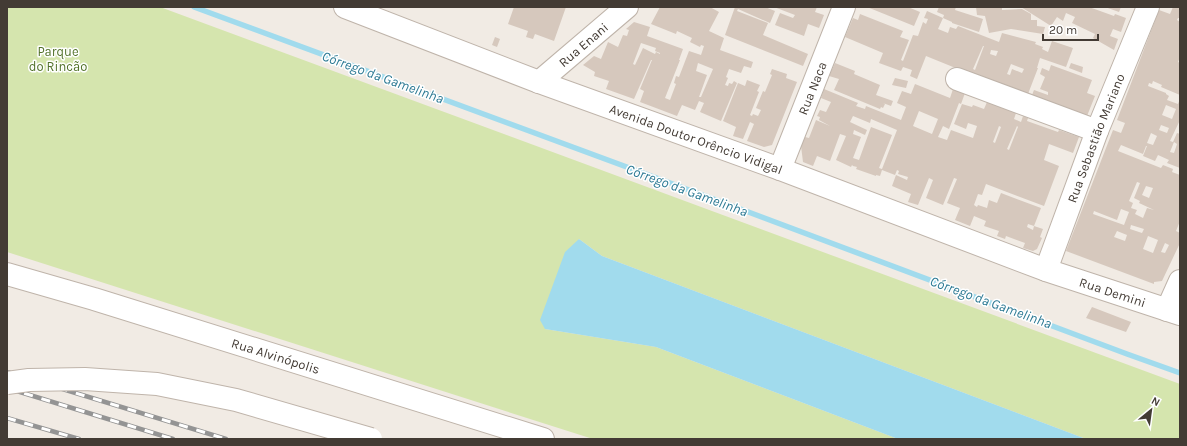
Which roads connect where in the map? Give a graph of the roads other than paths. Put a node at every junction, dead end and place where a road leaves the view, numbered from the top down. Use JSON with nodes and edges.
{"nodes":[{"id":1,"x":346,"y":7,"type":"edge"},
{"id":2,"x":627,"y":7,"type":"edge"},
{"id":3,"x":844,"y":7,"type":"edge"},
{"id":4,"x":1148,"y":7,"type":"edge"},
{"id":5,"x":957,"y":79,"type":"dead end"},
{"id":6,"x":539,"y":82,"type":"junction"},
{"id":7,"x":1097,"y":131,"type":"junction"},
{"id":8,"x":780,"y":169,"type":"junction"},
{"id":9,"x":1046,"y":270,"type":"junction"},
{"id":10,"x":7,"y":274,"type":"edge"},
{"id":11,"x":1180,"y":281,"type":"edge"},
{"id":12,"x":1173,"y":312,"type":"edge"},
{"id":13,"x":7,"y":383,"type":"edge"},
{"id":14,"x":371,"y":439,"type":"edge"},
{"id":15,"x":544,"y":439,"type":"edge"}],
"edges":[{"from":1,"to":6,"type":"street","name":"Avenida Doutor Orêncio Vidigal"},
{"from":2,"to":6,"type":"street","name":"Rua Enani"},
{"from":3,"to":8,"type":"street","name":"Rua Naca"},
{"from":4,"to":7,"type":"street","name":"Rua Sebastião Mariano"},
{"from":5,"to":7,"type":"street"},
{"from":6,"to":8,"type":"street","name":"Avenida Doutor Orêncio Vidigal"},
{"from":7,"to":9,"type":"street","name":"Rua Sebastião Mariano"},
{"from":8,"to":9,"type":"street","name":"Avenida Doutor Orêncio Vidigal"},
{"from":9,"to":12,"type":"street","name":"Rua Demini"},
{"from":10,"to":15,"type":"street","name":"Rua Alvinópolis"},
{"from":11,"to":12,"type":"street"},
{"from":13,"to":14,"type":"street","bridge":true}]}
